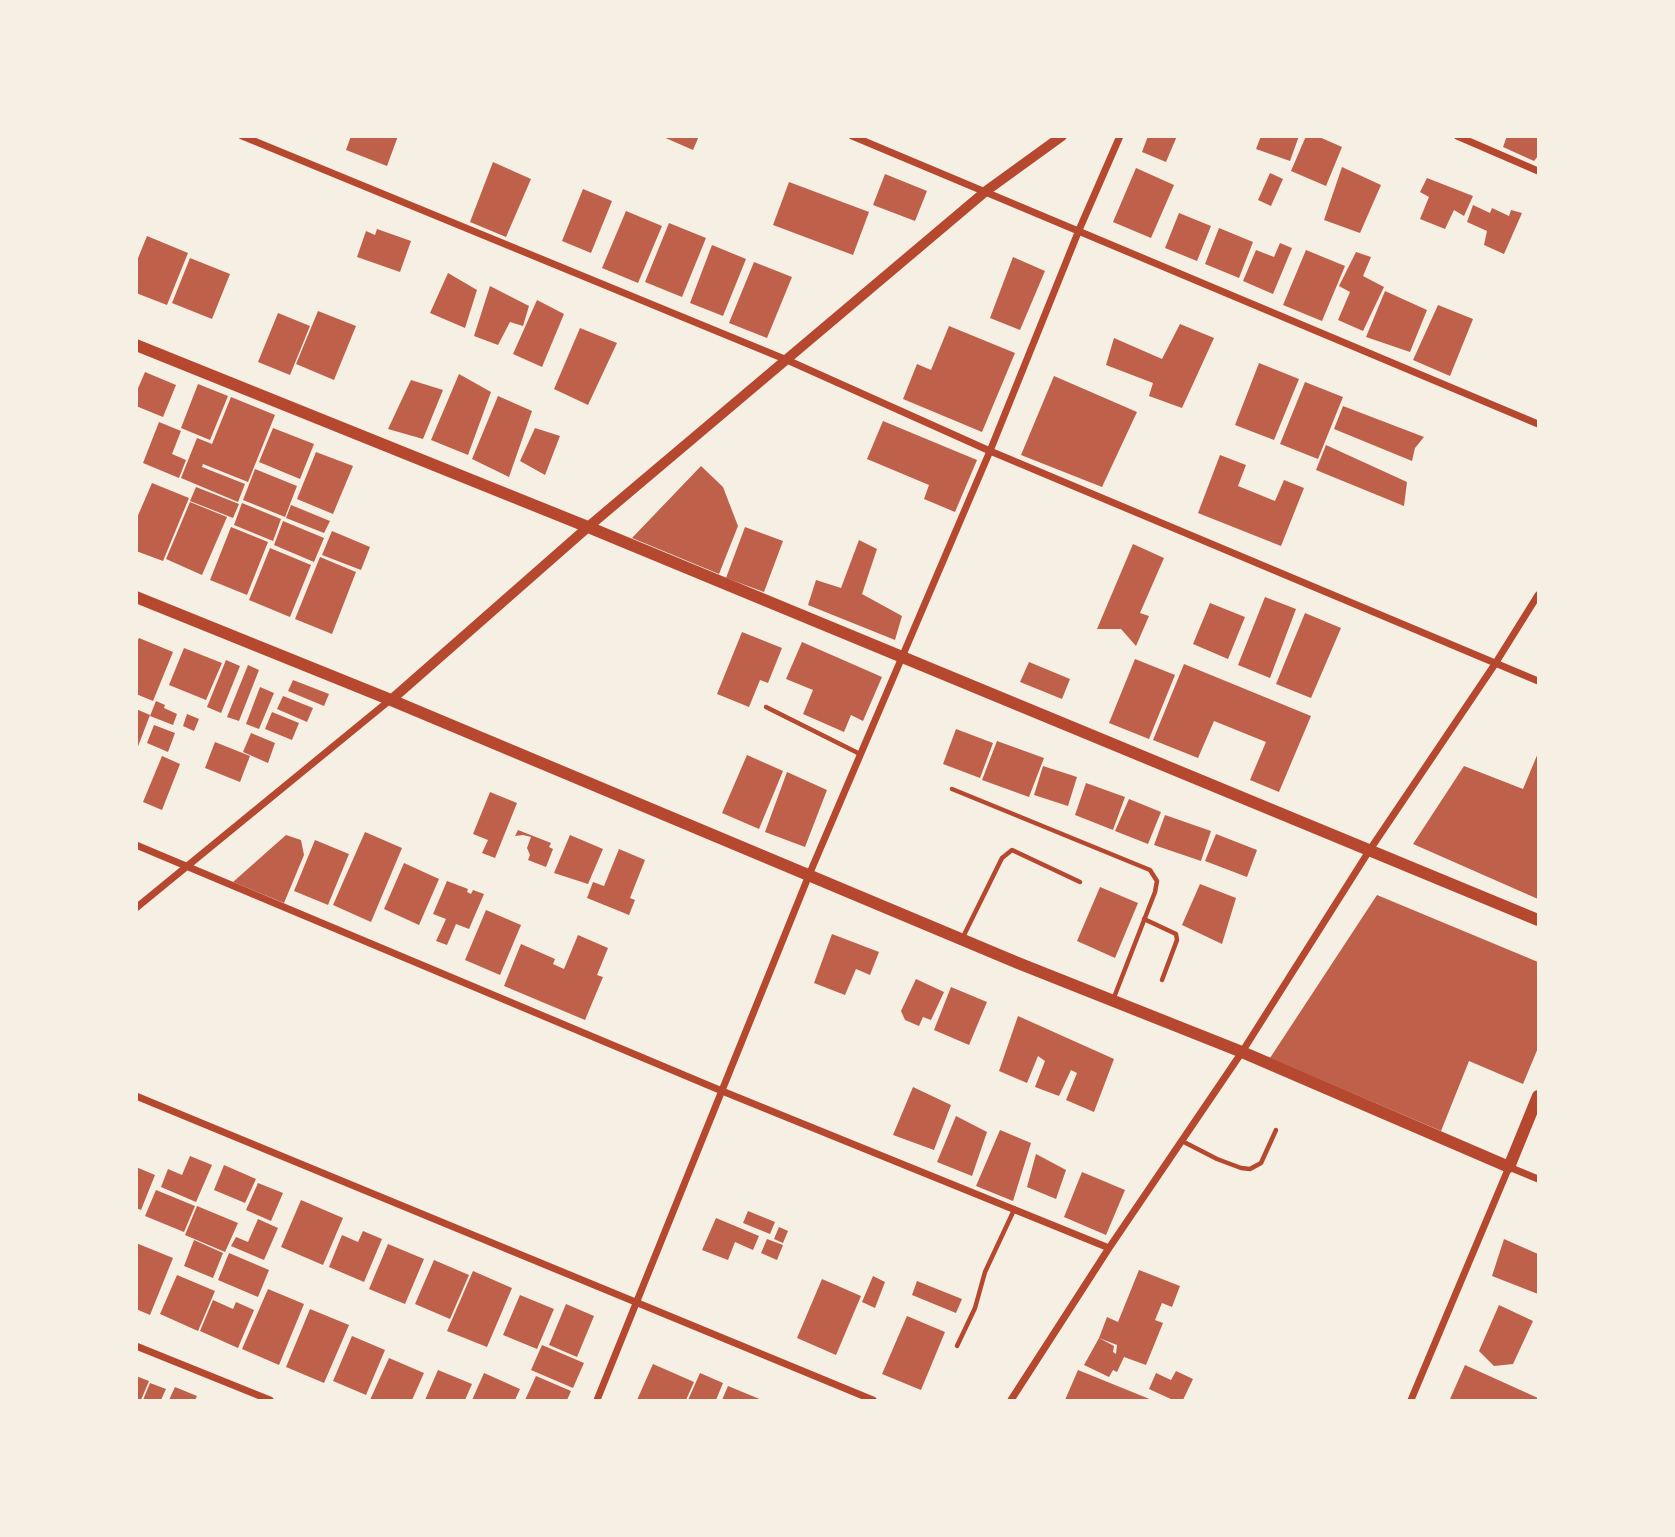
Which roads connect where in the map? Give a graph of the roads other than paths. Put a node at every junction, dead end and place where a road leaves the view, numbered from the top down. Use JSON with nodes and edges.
{"nodes":[{"id":1,"x":242,"y":136,"type":"edge"},
{"id":2,"x":852,"y":136,"type":"edge"},
{"id":3,"x":1062,"y":136,"type":"edge"},
{"id":4,"x":1120,"y":136,"type":"edge"},
{"id":5,"x":1457,"y":136,"type":"edge"},
{"id":6,"x":1538,"y":172,"type":"edge"},
{"id":7,"x":986,"y":191,"type":"junction"},
{"id":8,"x":1079,"y":230,"type":"junction"},
{"id":9,"x":136,"y":345,"type":"edge"},
{"id":10,"x":787,"y":360,"type":"junction"},
{"id":11,"x":1538,"y":424,"type":"edge"},
{"id":12,"x":990,"y":450,"type":"junction"},
{"id":13,"x":587,"y":527,"type":"junction"},
{"id":14,"x":1538,"y":595,"type":"edge"},
{"id":15,"x":136,"y":597,"type":"edge"},
{"id":16,"x":901,"y":657,"type":"junction"},
{"id":17,"x":1496,"y":664,"type":"junction"},
{"id":18,"x":1538,"y":681,"type":"edge"},
{"id":19,"x":391,"y":700,"type":"junction"},
{"id":20,"x":766,"y":707,"type":"dead end"},
{"id":21,"x":860,"y":754,"type":"junction"},
{"id":22,"x":952,"y":789,"type":"dead end"},
{"id":23,"x":136,"y":845,"type":"edge"},
{"id":24,"x":1369,"y":851,"type":"junction"},
{"id":25,"x":188,"y":866,"type":"junction"},
{"id":26,"x":809,"y":876,"type":"junction"},
{"id":27,"x":1080,"y":881,"type":"dead end"},
{"id":28,"x":136,"y":908,"type":"edge"},
{"id":29,"x":1144,"y":919,"type":"junction"},
{"id":30,"x":1538,"y":920,"type":"edge"},
{"id":31,"x":962,"y":940,"type":"junction"},
{"id":32,"x":1162,"y":979,"type":"dead end"},
{"id":33,"x":1112,"y":1001,"type":"junction"},
{"id":34,"x":1242,"y":1052,"type":"junction"},
{"id":35,"x":722,"y":1091,"type":"junction"},
{"id":36,"x":136,"y":1096,"type":"edge"},
{"id":37,"x":1538,"y":1096,"type":"edge"},
{"id":38,"x":1276,"y":1130,"type":"dead end"},
{"id":39,"x":1182,"y":1141,"type":"junction"},
{"id":40,"x":1509,"y":1167,"type":"junction"},
{"id":41,"x":1538,"y":1179,"type":"edge"},
{"id":42,"x":1014,"y":1210,"type":"junction"},
{"id":43,"x":1109,"y":1248,"type":"junction"},
{"id":44,"x":635,"y":1302,"type":"junction"},
{"id":45,"x":136,"y":1346,"type":"edge"},
{"id":46,"x":957,"y":1346,"type":"dead end"},
{"id":47,"x":270,"y":1401,"type":"edge"},
{"id":48,"x":597,"y":1401,"type":"edge"},
{"id":49,"x":873,"y":1401,"type":"edge"},
{"id":50,"x":1011,"y":1401,"type":"edge"},
{"id":51,"x":1411,"y":1401,"type":"edge"}],
"edges":[{"from":1,"to":10,"type":"street"},
{"from":2,"to":7,"type":"street"},
{"from":3,"to":7,"type":"street"},
{"from":4,"to":8,"type":"street"},
{"from":5,"to":6,"type":"street"},
{"from":7,"to":8,"type":"street"},
{"from":7,"to":10,"type":"street"},
{"from":8,"to":11,"type":"street"},
{"from":8,"to":12,"type":"street"},
{"from":9,"to":13,"type":"main road"},
{"from":10,"to":12,"type":"street"},
{"from":10,"to":13,"type":"street"},
{"from":12,"to":16,"type":"street"},
{"from":12,"to":17,"type":"street"},
{"from":13,"to":16,"type":"main road"},
{"from":13,"to":19,"type":"street"},
{"from":14,"to":17,"type":"street"},
{"from":15,"to":19,"type":"main road"},
{"from":16,"to":21,"type":"street"},
{"from":16,"to":24,"type":"main road"},
{"from":17,"to":18,"type":"street"},
{"from":17,"to":24,"type":"street"},
{"from":19,"to":25,"type":"street"},
{"from":19,"to":26,"type":"main road"},
{"from":20,"to":21,"type":"lane"},
{"from":21,"to":26,"type":"street"},
{"from":22,"to":29,"type":"lane"},
{"from":23,"to":25,"type":"street"},
{"from":24,"to":30,"type":"main road"},
{"from":24,"to":34,"type":"street"},
{"from":25,"to":28,"type":"street"},
{"from":25,"to":35,"type":"street"},
{"from":26,"to":31,"type":"main road"},
{"from":26,"to":35,"type":"street"},
{"from":27,"to":31,"type":"lane"},
{"from":29,"to":32,"type":"lane"},
{"from":29,"to":33,"type":"lane"},
{"from":31,"to":33,"type":"main road"},
{"from":33,"to":34,"type":"main road"},
{"from":34,"to":39,"type":"street"},
{"from":34,"to":40,"type":"main road"},
{"from":35,"to":42,"type":"street"},
{"from":35,"to":44,"type":"street"},
{"from":36,"to":44,"type":"street"},
{"from":37,"to":40,"type":"main road"},
{"from":38,"to":39,"type":"lane"},
{"from":39,"to":43,"type":"street"},
{"from":40,"to":41,"type":"street"},
{"from":40,"to":51,"type":"street"},
{"from":42,"to":43,"type":"street"},
{"from":42,"to":46,"type":"lane"},
{"from":43,"to":50,"type":"street"},
{"from":44,"to":48,"type":"street"},
{"from":44,"to":49,"type":"street"},
{"from":45,"to":47,"type":"street"}]}
